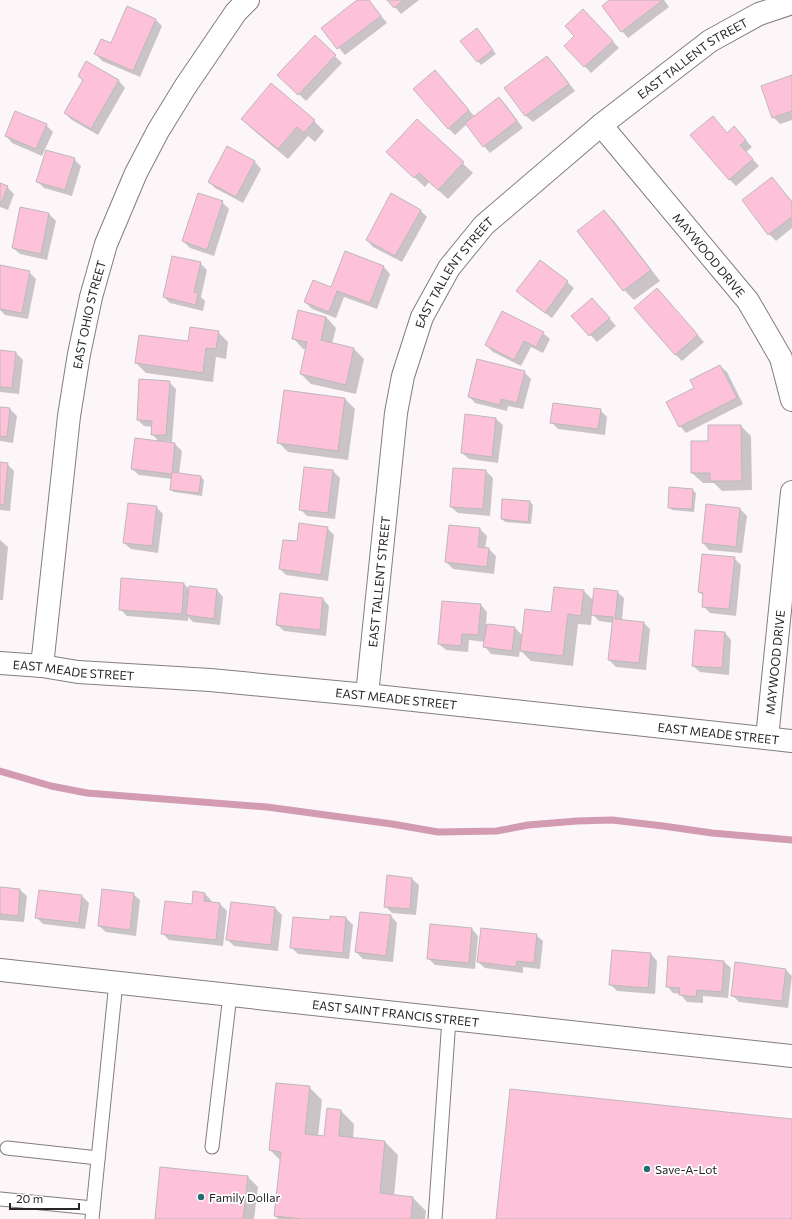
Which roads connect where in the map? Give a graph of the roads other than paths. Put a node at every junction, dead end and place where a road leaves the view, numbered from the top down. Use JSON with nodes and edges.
{"nodes":[{"id":1,"x":236,"y":4,"type":"edge"},
{"id":2,"x":792,"y":4,"type":"edge"},
{"id":3,"x":601,"y":125,"type":"junction"},
{"id":4,"x":792,"y":400,"type":"edge"},
{"id":5,"x":792,"y":492,"type":"edge"},
{"id":6,"x":0,"y":663,"type":"edge"},
{"id":7,"x":42,"y":666,"type":"junction"},
{"id":8,"x":368,"y":695,"type":"junction"},
{"id":9,"x":767,"y":738,"type":"junction"},
{"id":10,"x":792,"y":741,"type":"edge"},
{"id":11,"x":0,"y":970,"type":"edge"},
{"id":12,"x":116,"y":982,"type":"junction"},
{"id":13,"x":230,"y":995,"type":"junction"},
{"id":14,"x":449,"y":1019,"type":"junction"},
{"id":15,"x":792,"y":1056,"type":"edge"},
{"id":16,"x":212,"y":1147,"type":"dead end"},
{"id":17,"x":7,"y":1148,"type":"dead end"},
{"id":18,"x":98,"y":1158,"type":"junction"},
{"id":19,"x":0,"y":1199,"type":"edge"},
{"id":20,"x":92,"y":1214,"type":"edge"},
{"id":21,"x":435,"y":1219,"type":"edge"}],
"edges":[{"from":1,"to":7,"type":"street","name":"EAST OHIO STREET"},
{"from":2,"to":3,"type":"street","name":"EAST TALLENT STREET"},
{"from":3,"to":4,"type":"street","name":"MAYWOOD DRIVE"},
{"from":3,"to":8,"type":"street","name":"EAST TALLENT STREET"},
{"from":5,"to":9,"type":"street","name":"MAYWOOD DRIVE"},
{"from":6,"to":7,"type":"street","name":"EAST MEADE STREET"},
{"from":7,"to":8,"type":"street","name":"EAST MEADE STREET"},
{"from":8,"to":9,"type":"street","name":"EAST MEADE STREET"},
{"from":9,"to":10,"type":"street","name":"EAST MEADE STREET"},
{"from":11,"to":12,"type":"street","name":"EAST SAINT FRANCIS STREET"},
{"from":12,"to":13,"type":"street","name":"EAST SAINT FRANCIS STREET"},
{"from":12,"to":18,"type":"lane"},
{"from":13,"to":14,"type":"street","name":"EAST SAINT FRANCIS STREET"},
{"from":13,"to":16,"type":"lane"},
{"from":14,"to":15,"type":"street","name":"EAST SAINT FRANCIS STREET"},
{"from":14,"to":21,"type":"lane"},
{"from":17,"to":18,"type":"lane"},
{"from":18,"to":20,"type":"lane"},
{"from":19,"to":20,"type":"lane"}]}
